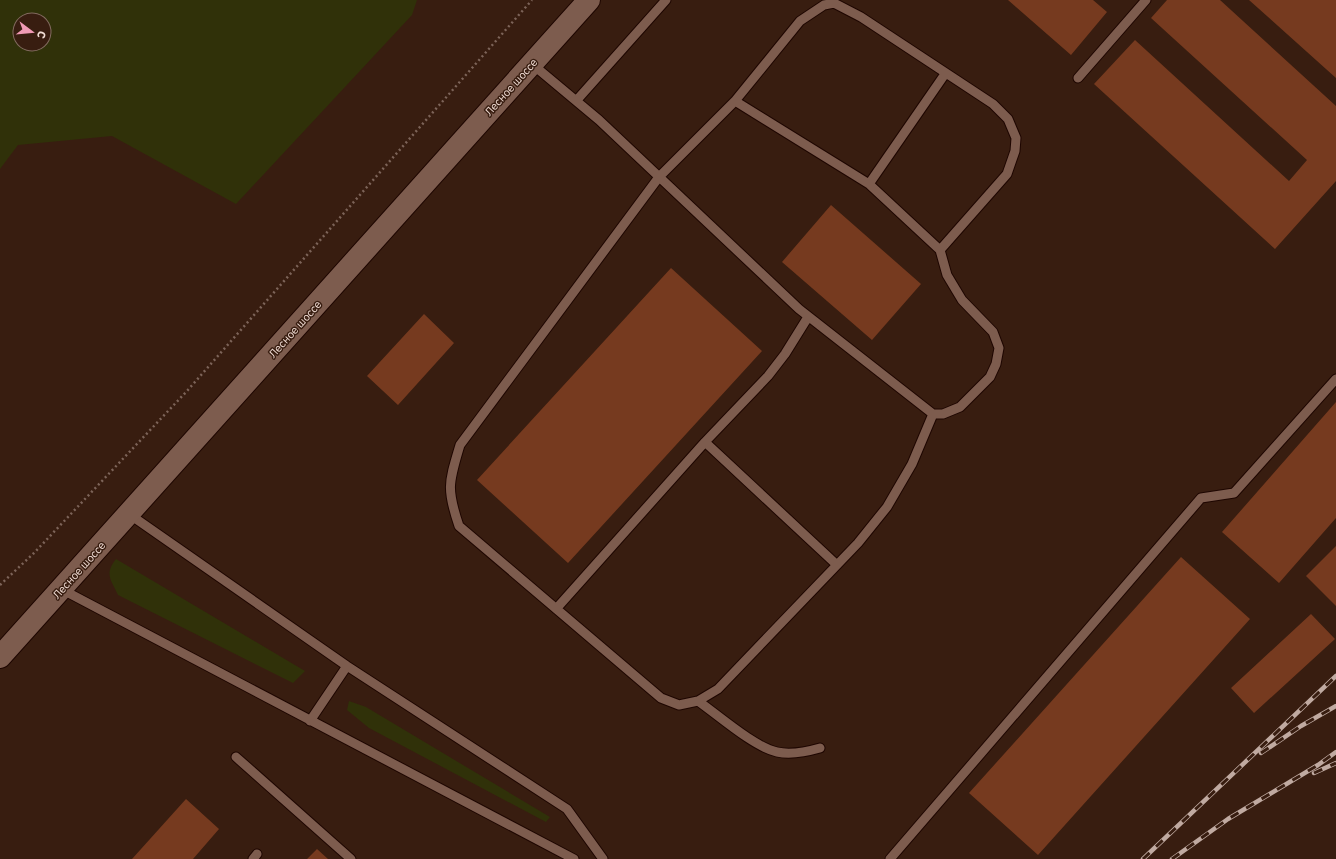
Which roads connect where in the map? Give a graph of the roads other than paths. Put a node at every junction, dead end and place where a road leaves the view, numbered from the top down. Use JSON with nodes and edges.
{"nodes":[{"id":1,"x":589,"y":0,"type":"edge"},
{"id":2,"x":666,"y":0,"type":"edge"},
{"id":3,"x":1146,"y":0,"type":"edge"},
{"id":4,"x":532,"y":64,"type":"junction"},
{"id":5,"x":945,"y":74,"type":"junction"},
{"id":6,"x":1078,"y":78,"type":"dead end"},
{"id":7,"x":576,"y":101,"type":"junction"},
{"id":8,"x":735,"y":101,"type":"junction"},
{"id":9,"x":659,"y":177,"type":"junction"},
{"id":10,"x":868,"y":184,"type":"junction"},
{"id":11,"x":940,"y":250,"type":"junction"},
{"id":12,"x":808,"y":317,"type":"junction"},
{"id":13,"x":1336,"y":379,"type":"edge"},
{"id":14,"x":933,"y":414,"type":"junction"},
{"id":15,"x":705,"y":442,"type":"junction"},
{"id":16,"x":129,"y":514,"type":"junction"},
{"id":17,"x":837,"y":565,"type":"junction"},
{"id":18,"x":61,"y":589,"type":"junction"},
{"id":19,"x":556,"y":609,"type":"junction"},
{"id":20,"x":0,"y":657,"type":"edge"},
{"id":21,"x":347,"y":666,"type":"junction"},
{"id":22,"x":698,"y":701,"type":"junction"},
{"id":23,"x":310,"y":721,"type":"junction"},
{"id":24,"x":820,"y":748,"type":"dead end"},
{"id":25,"x":236,"y":757,"type":"dead end"},
{"id":26,"x":351,"y":859,"type":"edge"},
{"id":27,"x":574,"y":859,"type":"edge"},
{"id":28,"x":603,"y":859,"type":"edge"},
{"id":29,"x":890,"y":859,"type":"edge"}],
"edges":[{"from":1,"to":4,"type":"street","name":"Лесное шоссе"},
{"from":2,"to":7,"type":"lane"},
{"from":3,"to":6,"type":"lane"},
{"from":4,"to":7,"type":"lane"},
{"from":4,"to":16,"type":"street","name":"Лесное шоссе"},
{"from":5,"to":8,"type":"lane"},
{"from":5,"to":10,"type":"lane"},
{"from":5,"to":11,"type":"lane"},
{"from":7,"to":9,"type":"lane"},
{"from":8,"to":9,"type":"lane"},
{"from":8,"to":10,"type":"lane"},
{"from":9,"to":12,"type":"lane"},
{"from":9,"to":19,"type":"lane"},
{"from":10,"to":11,"type":"lane"},
{"from":11,"to":14,"type":"lane"},
{"from":12,"to":14,"type":"lane"},
{"from":12,"to":15,"type":"lane"},
{"from":13,"to":29,"type":"lane"},
{"from":14,"to":17,"type":"lane"},
{"from":15,"to":17,"type":"lane"},
{"from":15,"to":19,"type":"lane"},
{"from":16,"to":18,"type":"street","name":"Лесное шоссе"},
{"from":16,"to":21,"type":"lane"},
{"from":17,"to":22,"type":"lane"},
{"from":18,"to":20,"type":"street","name":"Лесное шоссе"},
{"from":18,"to":23,"type":"lane"},
{"from":19,"to":22,"type":"lane"},
{"from":21,"to":23,"type":"lane"},
{"from":21,"to":28,"type":"lane"},
{"from":22,"to":24,"type":"lane"},
{"from":23,"to":27,"type":"lane"},
{"from":25,"to":26,"type":"lane"}]}
